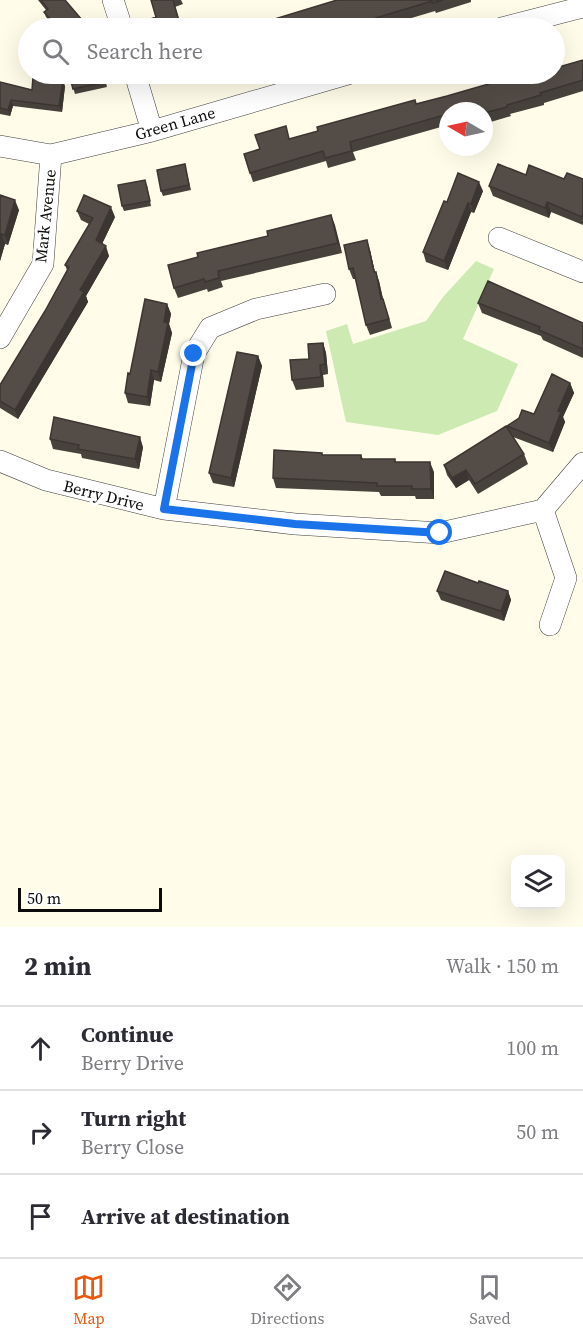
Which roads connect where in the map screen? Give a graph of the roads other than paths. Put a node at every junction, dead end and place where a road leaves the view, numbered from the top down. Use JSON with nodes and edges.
{"nodes":[{"id":1,"x":113,"y":0,"type":"edge"},
{"id":2,"x":569,"y":6,"type":"edge"},
{"id":3,"x":119,"y":18,"type":"edge"},
{"id":4,"x":532,"y":18,"type":"edge"},
{"id":5,"x":138,"y":84,"type":"edge"},
{"id":6,"x":314,"y":84,"type":"edge"},
{"id":7,"x":152,"y":131,"type":"junction"},
{"id":8,"x":0,"y":146,"type":"edge"},
{"id":9,"x":51,"y":155,"type":"junction"},
{"id":10,"x":499,"y":238,"type":"dead end"},
{"id":11,"x":583,"y":272,"type":"edge"},
{"id":12,"x":325,"y":294,"type":"dead end"},
{"id":13,"x":0,"y":338,"type":"edge"},
{"id":14,"x":0,"y":461,"type":"edge"},
{"id":15,"x":583,"y":463,"type":"edge"},
{"id":16,"x":164,"y":509,"type":"junction"},
{"id":17,"x":543,"y":510,"type":"junction"},
{"id":18,"x":550,"y":625,"type":"dead end"}],
"edges":[{"from":1,"to":3,"type":"street"},
{"from":2,"to":4,"type":"street"},
{"from":5,"to":7,"type":"street"},
{"from":6,"to":7,"type":"street","name":"Green Lane"},
{"from":7,"to":9,"type":"street","name":"Green Lane"},
{"from":8,"to":9,"type":"street","name":"Green Lane"},
{"from":9,"to":13,"type":"street","name":"Mark Avenue"},
{"from":10,"to":11,"type":"street"},
{"from":12,"to":16,"type":"street"},
{"from":14,"to":16,"type":"street","name":"Berry Drive"},
{"from":15,"to":17,"type":"street"},
{"from":16,"to":17,"type":"street","name":"Berry Drive"},
{"from":17,"to":18,"type":"street"}]}
